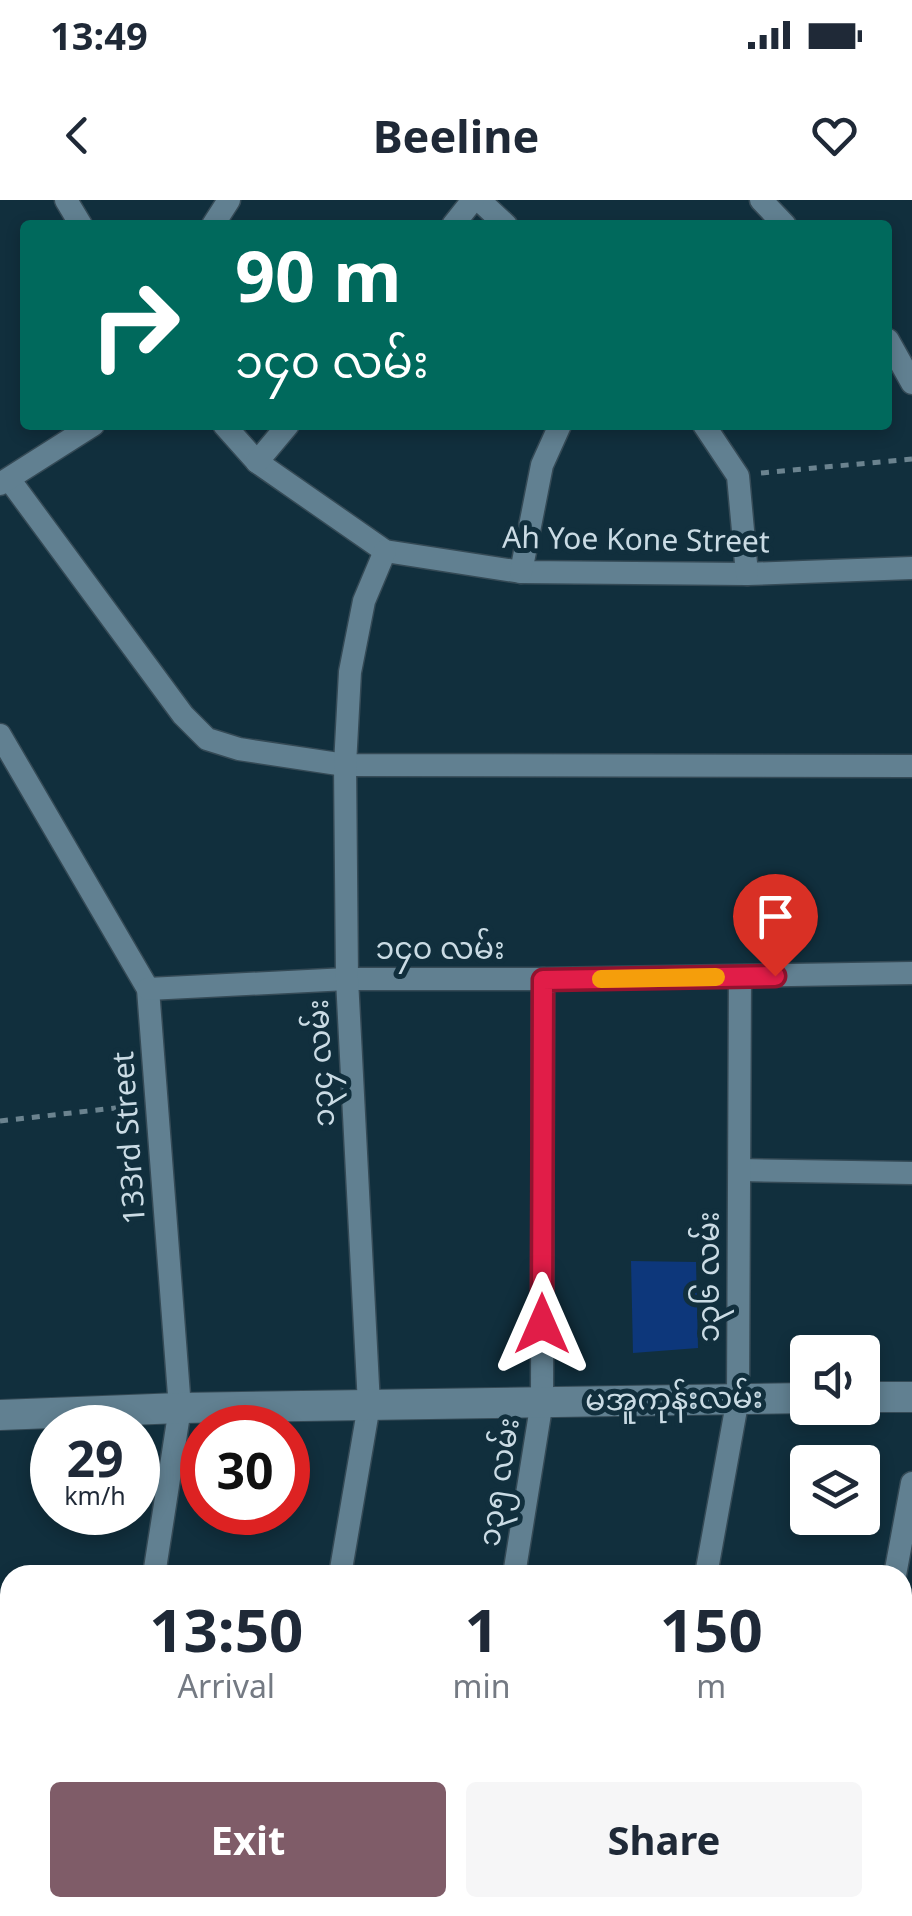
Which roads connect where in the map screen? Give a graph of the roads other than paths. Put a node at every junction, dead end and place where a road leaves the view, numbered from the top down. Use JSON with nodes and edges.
{"nodes":[{"id":1,"x":476,"y":200,"type":"edge"},
{"id":2,"x":762,"y":200,"type":"edge"},
{"id":3,"x":457,"y":220,"type":"edge"},
{"id":4,"x":500,"y":220,"type":"edge"},
{"id":5,"x":781,"y":220,"type":"edge"},
{"id":6,"x":892,"y":347,"type":"edge"},
{"id":7,"x":912,"y":383,"type":"edge"},
{"id":8,"x":85,"y":430,"type":"edge"},
{"id":9,"x":229,"y":430,"type":"edge"},
{"id":10,"x":284,"y":430,"type":"edge"},
{"id":11,"x":558,"y":430,"type":"edge"},
{"id":12,"x":707,"y":430,"type":"edge"},
{"id":13,"x":258,"y":462,"type":"junction"},
{"id":14,"x":4,"y":481,"type":"edge"},
{"id":15,"x":385,"y":551,"type":"junction"},
{"id":16,"x":912,"y":568,"type":"edge"},
{"id":17,"x":521,"y":572,"type":"junction"},
{"id":18,"x":747,"y":574,"type":"junction"},
{"id":19,"x":0,"y":735,"type":"edge"},
{"id":20,"x":345,"y":765,"type":"junction"},
{"id":21,"x":912,"y":766,"type":"edge"},
{"id":22,"x":912,"y":973,"type":"edge"},
{"id":23,"x":740,"y":977,"type":"junction"},
{"id":24,"x":347,"y":979,"type":"junction"},
{"id":25,"x":543,"y":980,"type":"junction"},
{"id":26,"x":148,"y":989,"type":"junction"},
{"id":27,"x":740,"y":1170,"type":"junction"},
{"id":28,"x":912,"y":1173,"type":"edge"},
{"id":29,"x":880,"y":1397,"type":"edge"},
{"id":30,"x":912,"y":1397,"type":"edge"},
{"id":31,"x":738,"y":1398,"type":"junction"},
{"id":32,"x":790,"y":1398,"type":"edge"},
{"id":33,"x":542,"y":1401,"type":"junction"},
{"id":34,"x":368,"y":1405,"type":"junction"},
{"id":35,"x":310,"y":1406,"type":"edge"},
{"id":36,"x":180,"y":1408,"type":"junction"},
{"id":37,"x":0,"y":1415,"type":"edge"},
{"id":38,"x":912,"y":1483,"type":"edge"},
{"id":39,"x":156,"y":1565,"type":"edge"},
{"id":40,"x":342,"y":1565,"type":"edge"},
{"id":41,"x":516,"y":1565,"type":"edge"},
{"id":42,"x":708,"y":1565,"type":"edge"},
{"id":43,"x":897,"y":1565,"type":"edge"}],
"edges":[{"from":1,"to":3,"type":"street"},
{"from":1,"to":4,"type":"street"},
{"from":2,"to":5,"type":"street"},
{"from":6,"to":7,"type":"street"},
{"from":8,"to":14,"type":"street"},
{"from":9,"to":13,"type":"street","name":"Ah Yoe Kone Street"},
{"from":10,"to":13,"type":"street"},
{"from":11,"to":17,"type":"street"},
{"from":12,"to":18,"type":"street"},
{"from":13,"to":15,"type":"street","name":"Ah Yoe Kone Street"},
{"from":14,"to":20,"type":"street"},
{"from":15,"to":17,"type":"street","name":"Ah Yoe Kone Street"},
{"from":15,"to":20,"type":"street","name":"၁၃၄ လမ်း"},
{"from":16,"to":18,"type":"street","name":"Ah Yoe Kone Street"},
{"from":17,"to":18,"type":"street","name":"Ah Yoe Kone Street"},
{"from":19,"to":26,"type":"street","name":"133rd Street"},
{"from":20,"to":21,"type":"street"},
{"from":20,"to":24,"type":"street","name":"၁၃၄ လမ်း"},
{"from":22,"to":23,"type":"street","name":"၁၄၀ လမ်း"},
{"from":23,"to":25,"type":"street","name":"၁၄၀ လမ်း"},
{"from":23,"to":27,"type":"street","name":"၁၃၆ လမ်း"},
{"from":24,"to":25,"type":"street","name":"၁၄၀ လမ်း"},
{"from":24,"to":26,"type":"street","name":"၁၄၀ လမ်း"},
{"from":24,"to":34,"type":"street","name":"၁၃၄ လမ်း"},
{"from":25,"to":33,"type":"street","name":"၁၃၅ လမ်း"},
{"from":26,"to":36,"type":"street","name":"133rd Street"},
{"from":27,"to":28,"type":"street"},
{"from":27,"to":31,"type":"street","name":"၁၃၆ လမ်း"},
{"from":29,"to":30,"type":"street"},
{"from":31,"to":32,"type":"street","name":"မအူကုန်းလမ်း"},
{"from":31,"to":33,"type":"street","name":"မအူကုန်းလမ်း"},
{"from":31,"to":42,"type":"street","name":"၁၃၆ လမ်း"},
{"from":33,"to":34,"type":"street","name":"မအူကုန်းလမ်း"},
{"from":33,"to":41,"type":"street","name":"၁၃၅ လမ်း"},
{"from":34,"to":35,"type":"street","name":"မအူကုန်းလမ်း"},
{"from":34,"to":40,"type":"street","name":"၁၃၄ လမ်း"},
{"from":36,"to":37,"type":"street","name":"မအူကုန်းလမ်း"},
{"from":36,"to":39,"type":"street","name":"133rd Street"},
{"from":38,"to":43,"type":"street"}]}
